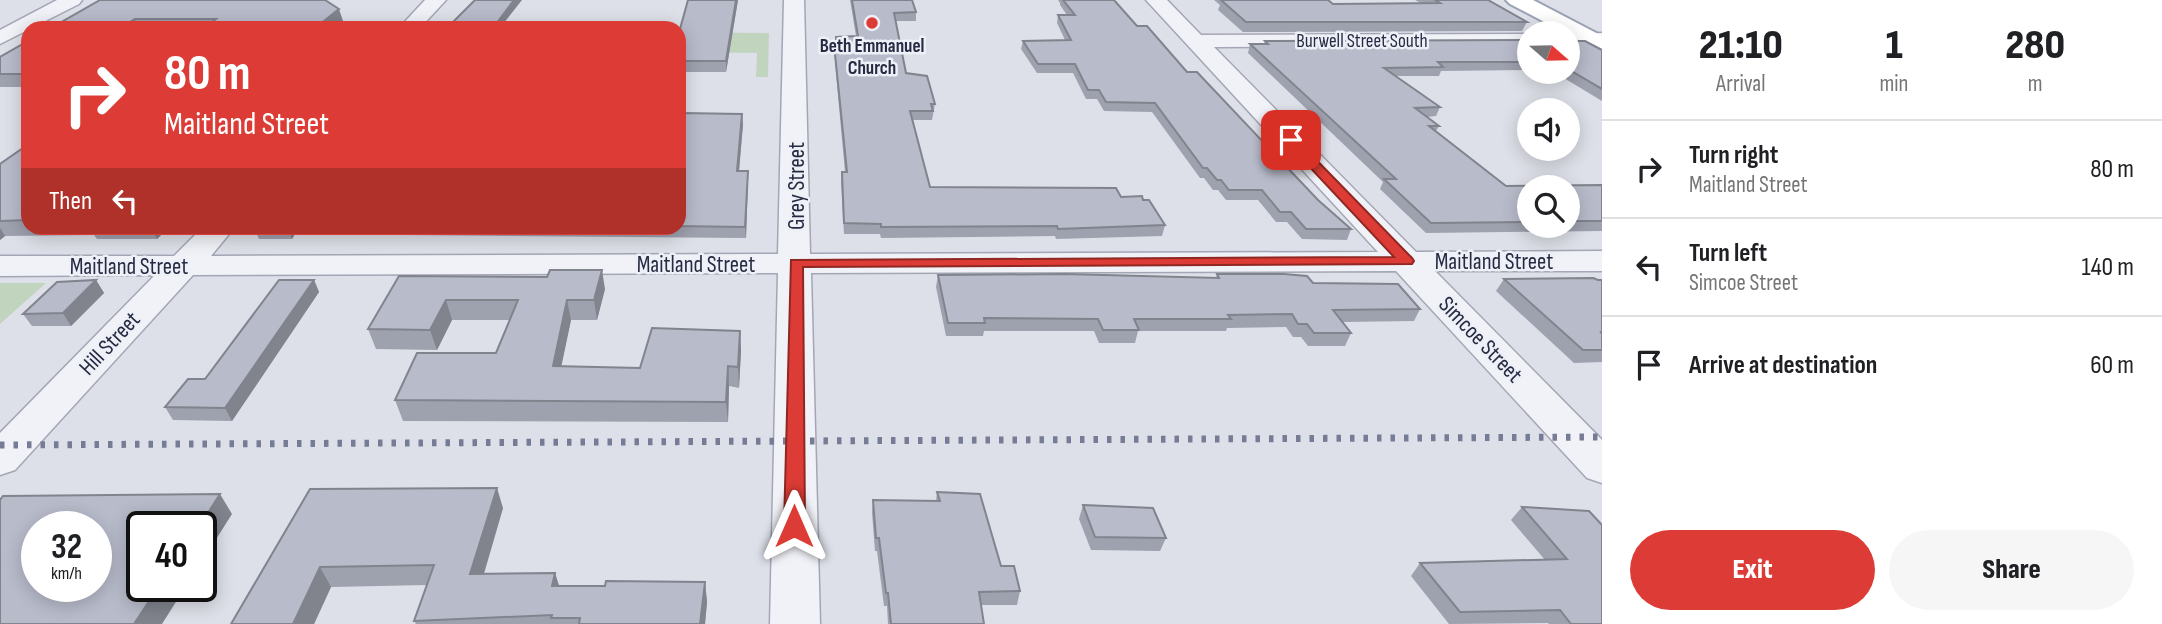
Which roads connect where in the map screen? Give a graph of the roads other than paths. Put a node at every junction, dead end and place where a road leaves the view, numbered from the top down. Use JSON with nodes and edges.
{"nodes":[{"id":1,"x":72,"y":0,"type":"edge"},
{"id":2,"x":436,"y":0,"type":"edge"},
{"id":3,"x":794,"y":0,"type":"edge"},
{"id":4,"x":1156,"y":0,"type":"edge"},
{"id":5,"x":1517,"y":0,"type":"edge"},
{"id":6,"x":32,"y":21,"type":"edge"},
{"id":7,"x":416,"y":21,"type":"edge"},
{"id":8,"x":21,"y":27,"type":"edge"},
{"id":9,"x":0,"y":38,"type":"edge"},
{"id":10,"x":1517,"y":40,"type":"edge"},
{"id":11,"x":1580,"y":40,"type":"edge"},
{"id":12,"x":1195,"y":41,"type":"junction"},
{"id":13,"x":1599,"y":41,"type":"edge"},
{"id":14,"x":212,"y":235,"type":"edge"},
{"id":15,"x":1407,"y":261,"type":"junction"},
{"id":16,"x":1602,"y":261,"type":"edge"},
{"id":17,"x":796,"y":263,"type":"junction"},
{"id":18,"x":183,"y":265,"type":"junction"},
{"id":19,"x":0,"y":266,"type":"edge"},
{"id":20,"x":0,"y":459,"type":"edge"},
{"id":21,"x":1602,"y":467,"type":"edge"},
{"id":22,"x":795,"y":624,"type":"edge"}],
"edges":[{"from":1,"to":6,"type":"street"},
{"from":2,"to":7,"type":"street"},
{"from":3,"to":17,"type":"street","name":"Grey Street"},
{"from":4,"to":12,"type":"street","name":"Simcoe Street"},
{"from":5,"to":13,"type":"main road"},
{"from":8,"to":9,"type":"street"},
{"from":10,"to":12,"type":"street","name":"Burwell Street South"},
{"from":11,"to":13,"type":"street"},
{"from":12,"to":15,"type":"street","name":"Simcoe Street"},
{"from":14,"to":18,"type":"street","name":"Hill Street"},
{"from":15,"to":16,"type":"street","name":"Maitland Street"},
{"from":15,"to":17,"type":"street","name":"Maitland Street"},
{"from":15,"to":21,"type":"street","name":"Simcoe Street"},
{"from":17,"to":18,"type":"street","name":"Maitland Street"},
{"from":17,"to":22,"type":"street","name":"Grey Street"},
{"from":18,"to":19,"type":"street","name":"Maitland Street"},
{"from":18,"to":20,"type":"street","name":"Hill Street"}]}
